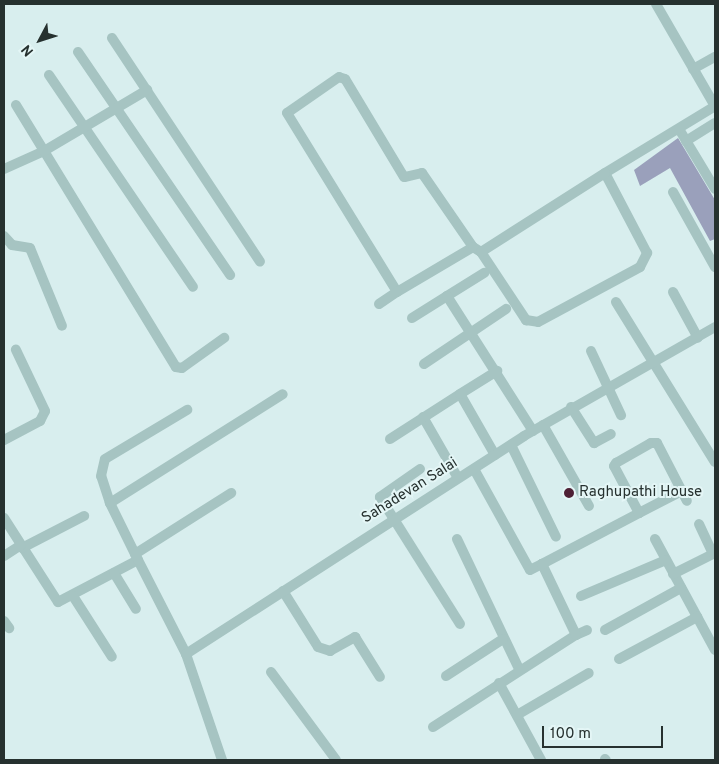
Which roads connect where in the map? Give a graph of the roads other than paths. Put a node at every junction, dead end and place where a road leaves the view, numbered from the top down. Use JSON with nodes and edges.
{"nodes":[{"id":1,"x":656,"y":4,"type":"edge"},
{"id":2,"x":112,"y":38,"type":"dead end"},
{"id":3,"x":78,"y":52,"type":"dead end"},
{"id":4,"x":715,"y":57,"type":"edge"},
{"id":5,"x":694,"y":69,"type":"junction"},
{"id":6,"x":49,"y":75,"type":"dead end"},
{"id":7,"x":147,"y":90,"type":"junction"},
{"id":8,"x":16,"y":105,"type":"dead end"},
{"id":9,"x":715,"y":106,"type":"edge"},
{"id":10,"x":117,"y":107,"type":"junction"},
{"id":11,"x":715,"y":122,"type":"edge"},
{"id":12,"x":85,"y":128,"type":"junction"},
{"id":13,"x":679,"y":129,"type":"junction"},
{"id":14,"x":686,"y":141,"type":"junction"},
{"id":15,"x":44,"y":151,"type":"junction"},
{"id":16,"x":4,"y":169,"type":"edge"},
{"id":17,"x":604,"y":173,"type":"junction"},
{"id":18,"x":712,"y":177,"type":"edge"},
{"id":19,"x":715,"y":189,"type":"edge"},
{"id":20,"x":673,"y":192,"type":"dead end"},
{"id":21,"x":4,"y":236,"type":"edge"},
{"id":22,"x":477,"y":250,"type":"junction"},
{"id":23,"x":260,"y":262,"type":"dead end"},
{"id":24,"x":715,"y":267,"type":"edge"},
{"id":25,"x":484,"y":273,"type":"dead end"},
{"id":26,"x":230,"y":275,"type":"dead end"},
{"id":27,"x":193,"y":287,"type":"dead end"},
{"id":28,"x":397,"y":292,"type":"junction"},
{"id":29,"x":673,"y":292,"type":"dead end"},
{"id":30,"x":447,"y":296,"type":"junction"},
{"id":31,"x":616,"y":302,"type":"dead end"},
{"id":32,"x":379,"y":304,"type":"dead end"},
{"id":33,"x":506,"y":309,"type":"dead end"},
{"id":34,"x":412,"y":318,"type":"dead end"},
{"id":35,"x":62,"y":326,"type":"dead end"},
{"id":36,"x":715,"y":327,"type":"edge"},
{"id":37,"x":471,"y":331,"type":"junction"},
{"id":38,"x":224,"y":338,"type":"dead end"},
{"id":39,"x":698,"y":338,"type":"junction"},
{"id":40,"x":16,"y":350,"type":"dead end"},
{"id":41,"x":591,"y":351,"type":"dead end"},
{"id":42,"x":656,"y":363,"type":"junction"},
{"id":43,"x":424,"y":364,"type":"dead end"},
{"id":44,"x":497,"y":371,"type":"junction"},
{"id":45,"x":608,"y":386,"type":"junction"},
{"id":46,"x":283,"y":394,"type":"dead end"},
{"id":47,"x":460,"y":394,"type":"junction"},
{"id":48,"x":571,"y":407,"type":"junction"},
{"id":49,"x":187,"y":410,"type":"dead end"},
{"id":50,"x":621,"y":415,"type":"dead end"},
{"id":51,"x":424,"y":417,"type":"junction"},
{"id":52,"x":543,"y":425,"type":"junction"},
{"id":53,"x":533,"y":431,"type":"junction"},
{"id":54,"x":611,"y":434,"type":"dead end"},
{"id":55,"x":390,"y":439,"type":"dead end"},
{"id":56,"x":4,"y":440,"type":"edge"},
{"id":57,"x":511,"y":445,"type":"junction"},
{"id":58,"x":495,"y":455,"type":"junction"},
{"id":59,"x":715,"y":462,"type":"edge"},
{"id":60,"x":420,"y":469,"type":"dead end"},
{"id":61,"x":474,"y":469,"type":"junction"},
{"id":62,"x":458,"y":478,"type":"junction"},
{"id":63,"x":231,"y":493,"type":"dead end"},
{"id":64,"x":676,"y":494,"type":"dead end"},
{"id":65,"x":687,"y":501,"type":"dead end"},
{"id":66,"x":110,"y":503,"type":"junction"},
{"id":67,"x":589,"y":506,"type":"dead end"},
{"id":68,"x":639,"y":513,"type":"junction"},
{"id":69,"x":84,"y":516,"type":"dead end"},
{"id":70,"x":4,"y":518,"type":"edge"},
{"id":71,"x":394,"y":518,"type":"junction"},
{"id":72,"x":700,"y":524,"type":"dead end"},
{"id":73,"x":556,"y":537,"type":"dead end"},
{"id":74,"x":457,"y":538,"type":"dead end"},
{"id":75,"x":656,"y":539,"type":"dead end"},
{"id":76,"x":22,"y":547,"type":"junction"},
{"id":77,"x":4,"y":556,"type":"edge"},
{"id":78,"x":136,"y":557,"type":"junction"},
{"id":79,"x":666,"y":560,"type":"junction"},
{"id":80,"x":542,"y":564,"type":"junction"},
{"id":81,"x":114,"y":573,"type":"junction"},
{"id":82,"x":673,"y":574,"type":"junction"},
{"id":83,"x":680,"y":588,"type":"junction"},
{"id":84,"x":283,"y":591,"type":"junction"},
{"id":85,"x":74,"y":596,"type":"junction"},
{"id":86,"x":581,"y":596,"type":"dead end"},
{"id":87,"x":136,"y":608,"type":"dead end"},
{"id":88,"x":697,"y":617,"type":"junction"},
{"id":89,"x":460,"y":624,"type":"dead end"},
{"id":90,"x":586,"y":630,"type":"dead end"},
{"id":91,"x":605,"y":630,"type":"dead end"},
{"id":92,"x":576,"y":636,"type":"junction"},
{"id":93,"x":503,"y":639,"type":"junction"},
{"id":94,"x":715,"y":650,"type":"edge"},
{"id":95,"x":186,"y":654,"type":"junction"},
{"id":96,"x":112,"y":657,"type":"dead end"},
{"id":97,"x":619,"y":659,"type":"dead end"},
{"id":98,"x":519,"y":669,"type":"junction"},
{"id":99,"x":271,"y":672,"type":"dead end"},
{"id":100,"x":589,"y":673,"type":"dead end"},
{"id":101,"x":446,"y":676,"type":"dead end"},
{"id":102,"x":380,"y":677,"type":"dead end"},
{"id":103,"x":499,"y":683,"type":"junction"},
{"id":104,"x":517,"y":715,"type":"junction"},
{"id":105,"x":433,"y":727,"type":"dead end"},
{"id":106,"x":222,"y":760,"type":"edge"},
{"id":107,"x":336,"y":760,"type":"edge"},
{"id":108,"x":541,"y":760,"type":"edge"}],
"edges":[{"from":1,"to":5,"type":"street"},
{"from":2,"to":7,"type":"street"},
{"from":3,"to":10,"type":"street"},
{"from":4,"to":5,"type":"street"},
{"from":5,"to":9,"type":"street"},
{"from":6,"to":12,"type":"street"},
{"from":7,"to":10,"type":"street"},
{"from":7,"to":23,"type":"street"},
{"from":8,"to":15,"type":"street"},
{"from":9,"to":13,"type":"street"},
{"from":10,"to":12,"type":"street"},
{"from":10,"to":26,"type":"street"},
{"from":11,"to":14,"type":"street"},
{"from":12,"to":15,"type":"street"},
{"from":12,"to":27,"type":"street"},
{"from":13,"to":14,"type":"street"},
{"from":13,"to":17,"type":"street"},
{"from":14,"to":18,"type":"street"},
{"from":15,"to":16,"type":"street"},
{"from":15,"to":38,"type":"street"},
{"from":17,"to":22,"type":"street"},
{"from":17,"to":22,"type":"street"},
{"from":18,"to":19,"type":"street"},
{"from":20,"to":24,"type":"street"},
{"from":21,"to":35,"type":"street"},
{"from":22,"to":28,"type":"street"},
{"from":22,"to":28,"type":"street"},
{"from":25,"to":30,"type":"street"},
{"from":28,"to":32,"type":"street"},
{"from":29,"to":39,"type":"street"},
{"from":30,"to":34,"type":"street"},
{"from":30,"to":37,"type":"street"},
{"from":31,"to":42,"type":"street"},
{"from":33,"to":37,"type":"street"},
{"from":36,"to":39,"type":"street","name":"Sahadevan Salai"},
{"from":37,"to":43,"type":"street"},
{"from":37,"to":44,"type":"street"},
{"from":39,"to":42,"type":"street","name":"Sahadevan Salai"},
{"from":40,"to":56,"type":"street"},
{"from":41,"to":45,"type":"street"},
{"from":42,"to":45,"type":"street","name":"Sahadevan Salai"},
{"from":42,"to":59,"type":"street"},
{"from":44,"to":47,"type":"street"},
{"from":44,"to":53,"type":"street"},
{"from":45,"to":48,"type":"street","name":"Sahadevan Salai"},
{"from":45,"to":50,"type":"street"},
{"from":46,"to":66,"type":"street"},
{"from":47,"to":51,"type":"street"},
{"from":47,"to":58,"type":"street"},
{"from":48,"to":52,"type":"street","name":"Sahadevan Salai"},
{"from":48,"to":54,"type":"street"},
{"from":49,"to":66,"type":"street"},
{"from":51,"to":55,"type":"street"},
{"from":51,"to":62,"type":"street"},
{"from":52,"to":53,"type":"street","name":"Sahadevan Salai"},
{"from":52,"to":67,"type":"street"},
{"from":53,"to":57,"type":"street","name":"Sahadevan Salai"},
{"from":57,"to":58,"type":"street","name":"Sahadevan Salai"},
{"from":57,"to":73,"type":"street"},
{"from":58,"to":61,"type":"street","name":"Sahadevan Salai"},
{"from":60,"to":71,"type":"street"},
{"from":61,"to":62,"type":"street","name":"Sahadevan Salai"},
{"from":61,"to":80,"type":"street"},
{"from":62,"to":71,"type":"street","name":"Sahadevan Salai"},
{"from":63,"to":78,"type":"street"},
{"from":64,"to":68,"type":"street"},
{"from":65,"to":68,"type":"street"},
{"from":66,"to":78,"type":"street"},
{"from":68,"to":80,"type":"street"},
{"from":69,"to":76,"type":"street"},
{"from":70,"to":76,"type":"street"},
{"from":71,"to":84,"type":"street","name":"Sahadevan Salai"},
{"from":71,"to":89,"type":"street"},
{"from":72,"to":82,"type":"street"},
{"from":74,"to":93,"type":"street"},
{"from":75,"to":79,"type":"street"},
{"from":76,"to":77,"type":"street"},
{"from":76,"to":85,"type":"street"},
{"from":78,"to":81,"type":"street"},
{"from":78,"to":95,"type":"street"},
{"from":79,"to":82,"type":"street"},
{"from":79,"to":86,"type":"street"},
{"from":80,"to":92,"type":"street"},
{"from":81,"to":85,"type":"street"},
{"from":81,"to":87,"type":"street"},
{"from":82,"to":83,"type":"street"},
{"from":83,"to":88,"type":"street"},
{"from":83,"to":91,"type":"street"},
{"from":84,"to":95,"type":"street","name":"Sahadevan Salai"},
{"from":84,"to":102,"type":"street"},
{"from":85,"to":96,"type":"street"},
{"from":88,"to":94,"type":"street"},
{"from":88,"to":97,"type":"street"},
{"from":90,"to":92,"type":"street"},
{"from":92,"to":98,"type":"street"},
{"from":93,"to":98,"type":"street"},
{"from":93,"to":101,"type":"street"},
{"from":95,"to":106,"type":"street"},
{"from":98,"to":103,"type":"street"},
{"from":99,"to":107,"type":"street"},
{"from":100,"to":104,"type":"street"},
{"from":103,"to":104,"type":"street"},
{"from":103,"to":105,"type":"street"},
{"from":104,"to":108,"type":"street"}]}
